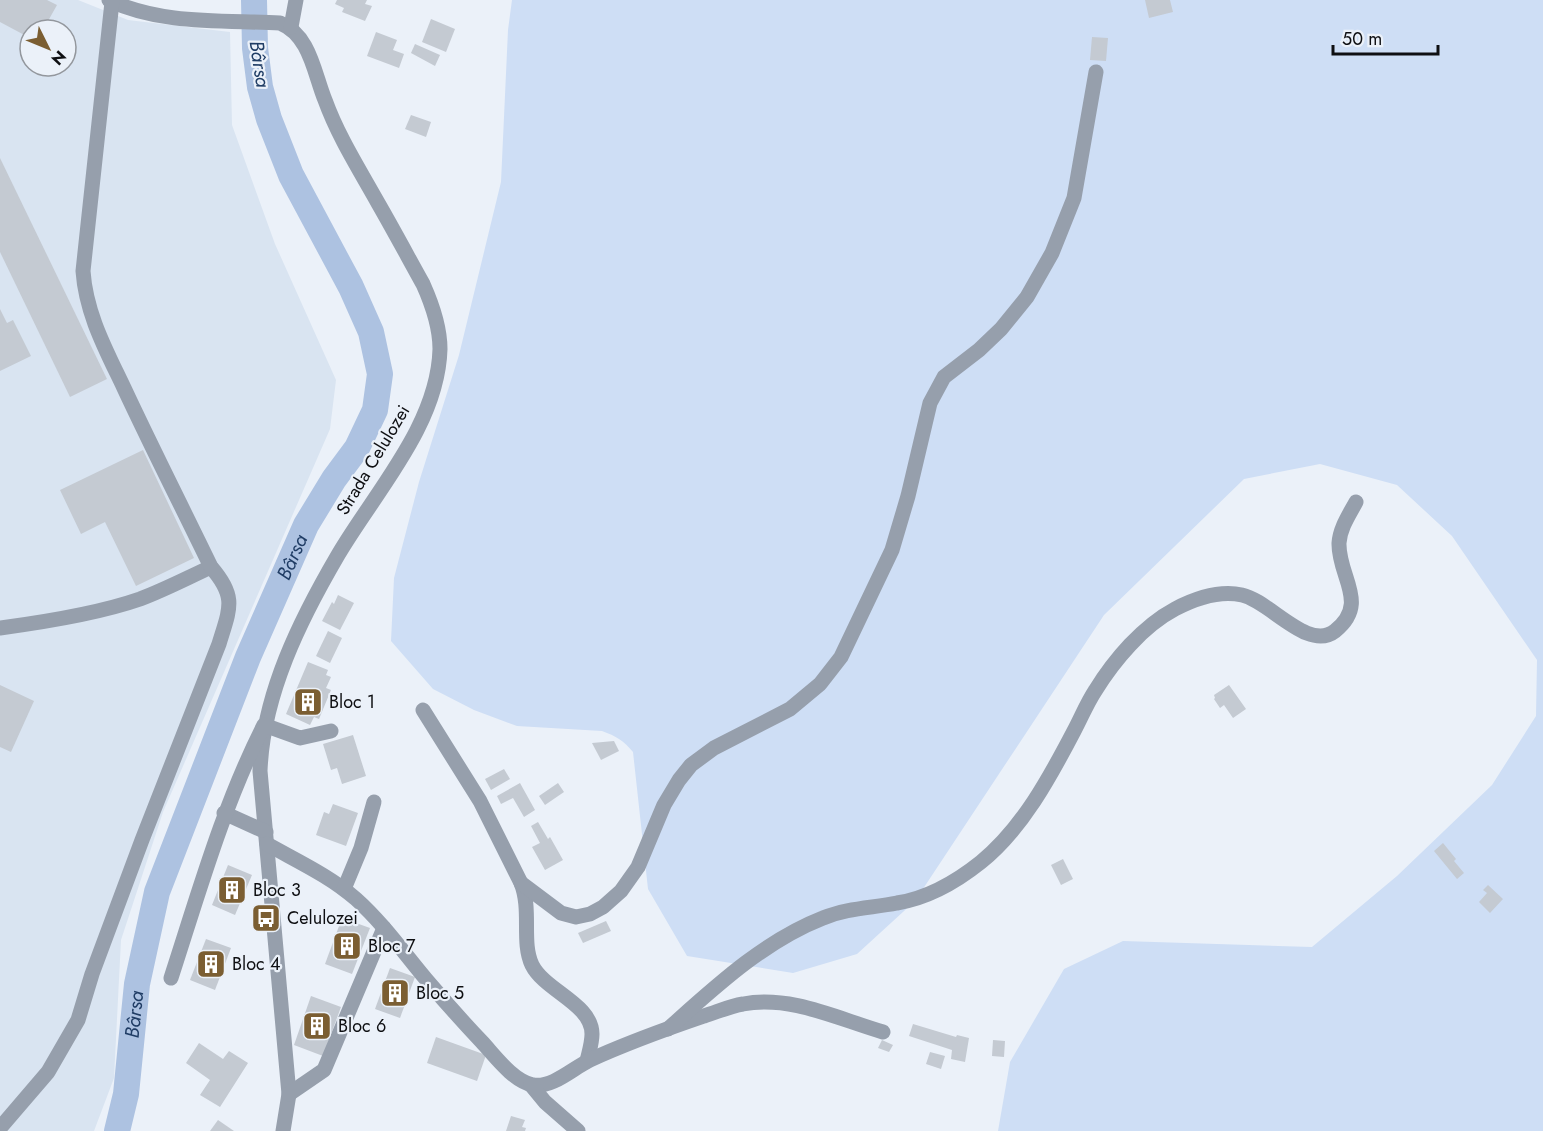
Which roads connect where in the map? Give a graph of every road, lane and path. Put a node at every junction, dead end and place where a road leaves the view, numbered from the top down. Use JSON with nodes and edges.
{"nodes":[{"id":1,"x":296,"y":0,"type":"edge"},
{"id":2,"x":119,"y":2,"type":"edge"},
{"id":3,"x":286,"y":25,"type":"junction"},
{"id":4,"x":1096,"y":72,"type":"dead end"},
{"id":5,"x":1356,"y":502,"type":"dead end"},
{"id":6,"x":211,"y":567,"type":"junction"},
{"id":7,"x":0,"y":628,"type":"edge"},
{"id":8,"x":423,"y":710,"type":"dead end"},
{"id":9,"x":264,"y":725,"type":"junction"},
{"id":10,"x":331,"y":731,"type":"dead end"},
{"id":11,"x":374,"y":802,"type":"dead end"},
{"id":12,"x":224,"y":813,"type":"junction"},
{"id":13,"x":267,"y":838,"type":"junction"},
{"id":14,"x":521,"y":883,"type":"junction"},
{"id":15,"x":344,"y":889,"type":"junction"},
{"id":16,"x":384,"y":928,"type":"junction"},
{"id":17,"x":171,"y":978,"type":"dead end"},
{"id":18,"x":668,"y":1029,"type":"junction"},
{"id":19,"x":883,"y":1032,"type":"dead end"},
{"id":20,"x":587,"y":1061,"type":"junction"},
{"id":21,"x":531,"y":1085,"type":"junction"},
{"id":22,"x":289,"y":1094,"type":"junction"},
{"id":23,"x":0,"y":1128,"type":"edge"},
{"id":24,"x":283,"y":1131,"type":"edge"},
{"id":25,"x":578,"y":1131,"type":"edge"}],
"edges":[{"from":1,"to":3,"type":"street"},
{"from":2,"to":3,"type":"street"},
{"from":2,"to":6,"type":"street"},
{"from":3,"to":9,"type":"street","name":"Strada Celulozei"},
{"from":4,"to":14,"type":"street"},
{"from":5,"to":18,"type":"street"},
{"from":6,"to":7,"type":"street"},
{"from":6,"to":23,"type":"street"},
{"from":8,"to":14,"type":"street"},
{"from":9,"to":10,"type":"street"},
{"from":9,"to":12,"type":"street","name":"Strada Celulozei"},
{"from":9,"to":13,"type":"street","name":"Strada Celulozei"},
{"from":11,"to":15,"type":"street"},
{"from":12,"to":13,"type":"street"},
{"from":12,"to":17,"type":"street","name":"Strada Celulozei"},
{"from":13,"to":15,"type":"street"},
{"from":13,"to":22,"type":"street","name":"Strada Celulozei"},
{"from":14,"to":20,"type":"street"},
{"from":15,"to":16,"type":"street"},
{"from":16,"to":21,"type":"street"},
{"from":16,"to":22,"type":"street"},
{"from":18,"to":19,"type":"street"},
{"from":18,"to":20,"type":"street"},
{"from":20,"to":21,"type":"street"},
{"from":21,"to":25,"type":"street"},
{"from":22,"to":24,"type":"street","name":"Strada Celulozei"}]}
